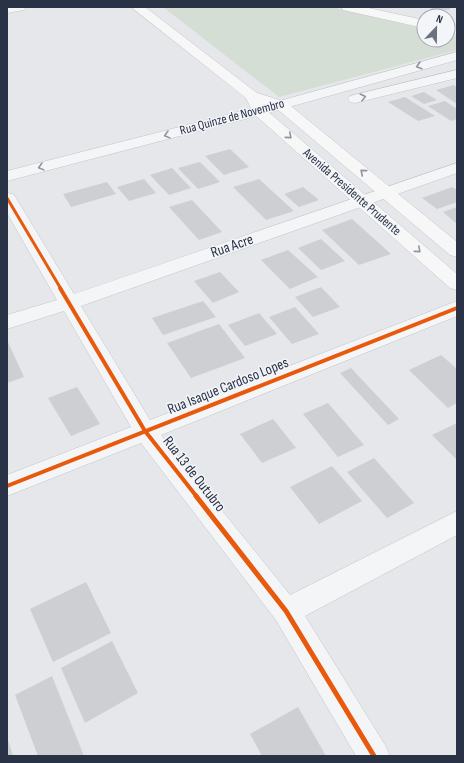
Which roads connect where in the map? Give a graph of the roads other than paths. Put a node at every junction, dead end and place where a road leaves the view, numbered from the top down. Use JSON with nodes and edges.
{"nodes":[{"id":1,"x":20,"y":7,"type":"edge"},
{"id":2,"x":137,"y":7,"type":"edge"},
{"id":3,"x":347,"y":7,"type":"edge"},
{"id":4,"x":382,"y":7,"type":"edge"},
{"id":5,"x":7,"y":9,"type":"edge"},
{"id":6,"x":416,"y":14,"type":"edge"},
{"id":7,"x":416,"y":22,"type":"edge"},
{"id":8,"x":457,"y":56,"type":"edge"},
{"id":9,"x":457,"y":74,"type":"edge"},
{"id":10,"x":338,"y":104,"type":"dead end"},
{"id":11,"x":281,"y":105,"type":"junction"},
{"id":12,"x":324,"y":107,"type":"dead end"},
{"id":13,"x":261,"y":109,"type":"junction"},
{"id":14,"x":294,"y":115,"type":"junction"},
{"id":15,"x":457,"y":168,"type":"edge"},
{"id":16,"x":7,"y":176,"type":"edge"},
{"id":17,"x":7,"y":191,"type":"edge"},
{"id":18,"x":387,"y":192,"type":"junction"},
{"id":19,"x":7,"y":198,"type":"edge"},
{"id":20,"x":362,"y":200,"type":"junction"},
{"id":21,"x":457,"y":251,"type":"edge"},
{"id":22,"x":457,"y":284,"type":"edge"},
{"id":23,"x":69,"y":303,"type":"junction"},
{"id":24,"x":457,"y":308,"type":"edge"},
{"id":25,"x":7,"y":322,"type":"edge"},
{"id":26,"x":145,"y":431,"type":"junction"},
{"id":27,"x":7,"y":486,"type":"edge"},
{"id":28,"x":457,"y":522,"type":"edge"},
{"id":29,"x":286,"y":611,"type":"junction"},
{"id":30,"x":374,"y":756,"type":"edge"}],
"edges":[{"from":1,"to":5,"type":"street"},
{"from":2,"to":13,"type":"street","name":"Avenida Presidente Prudente"},
{"from":3,"to":7,"type":"street"},
{"from":4,"to":6,"type":"street"},
{"from":8,"to":11,"type":"street","name":"Rua Quinze de Novembro","one_way":true},
{"from":10,"to":9,"type":"street","one_way":true},
{"from":11,"to":13,"type":"street","name":"Avenida Presidente Prudente"},
{"from":11,"to":14,"type":"street","name":"Avenida Presidente Prudente"},
{"from":12,"to":14,"type":"street","name":"Rua Quinze de Novembro"},
{"from":13,"to":14,"type":"street","name":"Rua Quinze de Novembro"},
{"from":13,"to":16,"type":"street","name":"Rua Quinze de Novembro","one_way":true},
{"from":13,"to":17,"type":"street","name":"Rua Quinze de Novembro"},
{"from":13,"to":20,"type":"street","name":"Avenida Presidente Prudente","one_way":true},
{"from":18,"to":14,"type":"street","name":"Avenida Presidente Prudente","one_way":true},
{"from":15,"to":18,"type":"street","name":"Rua Acre"},
{"from":18,"to":20,"type":"street","name":"Rua Acre"},
{"from":18,"to":21,"type":"street","name":"Avenida Presidente Prudente"},
{"from":19,"to":23,"type":"street","name":"Rua 13 de Outubro"},
{"from":20,"to":22,"type":"street","name":"Avenida Presidente Prudente","one_way":true},
{"from":20,"to":23,"type":"street","name":"Rua Acre"},
{"from":23,"to":25,"type":"street","name":"Rua Acre"},
{"from":23,"to":26,"type":"street","name":"Rua 13 de Outubro"},
{"from":24,"to":26,"type":"street","name":"Rua Isaque Cardoso Lopes"},
{"from":26,"to":27,"type":"street","name":"Rua Isaque Cardoso Lopes"},
{"from":26,"to":29,"type":"street","name":"Rua 13 de Outubro"},
{"from":28,"to":29,"type":"street"},
{"from":29,"to":30,"type":"street","name":"Rua 13 de Outubro"}]}
